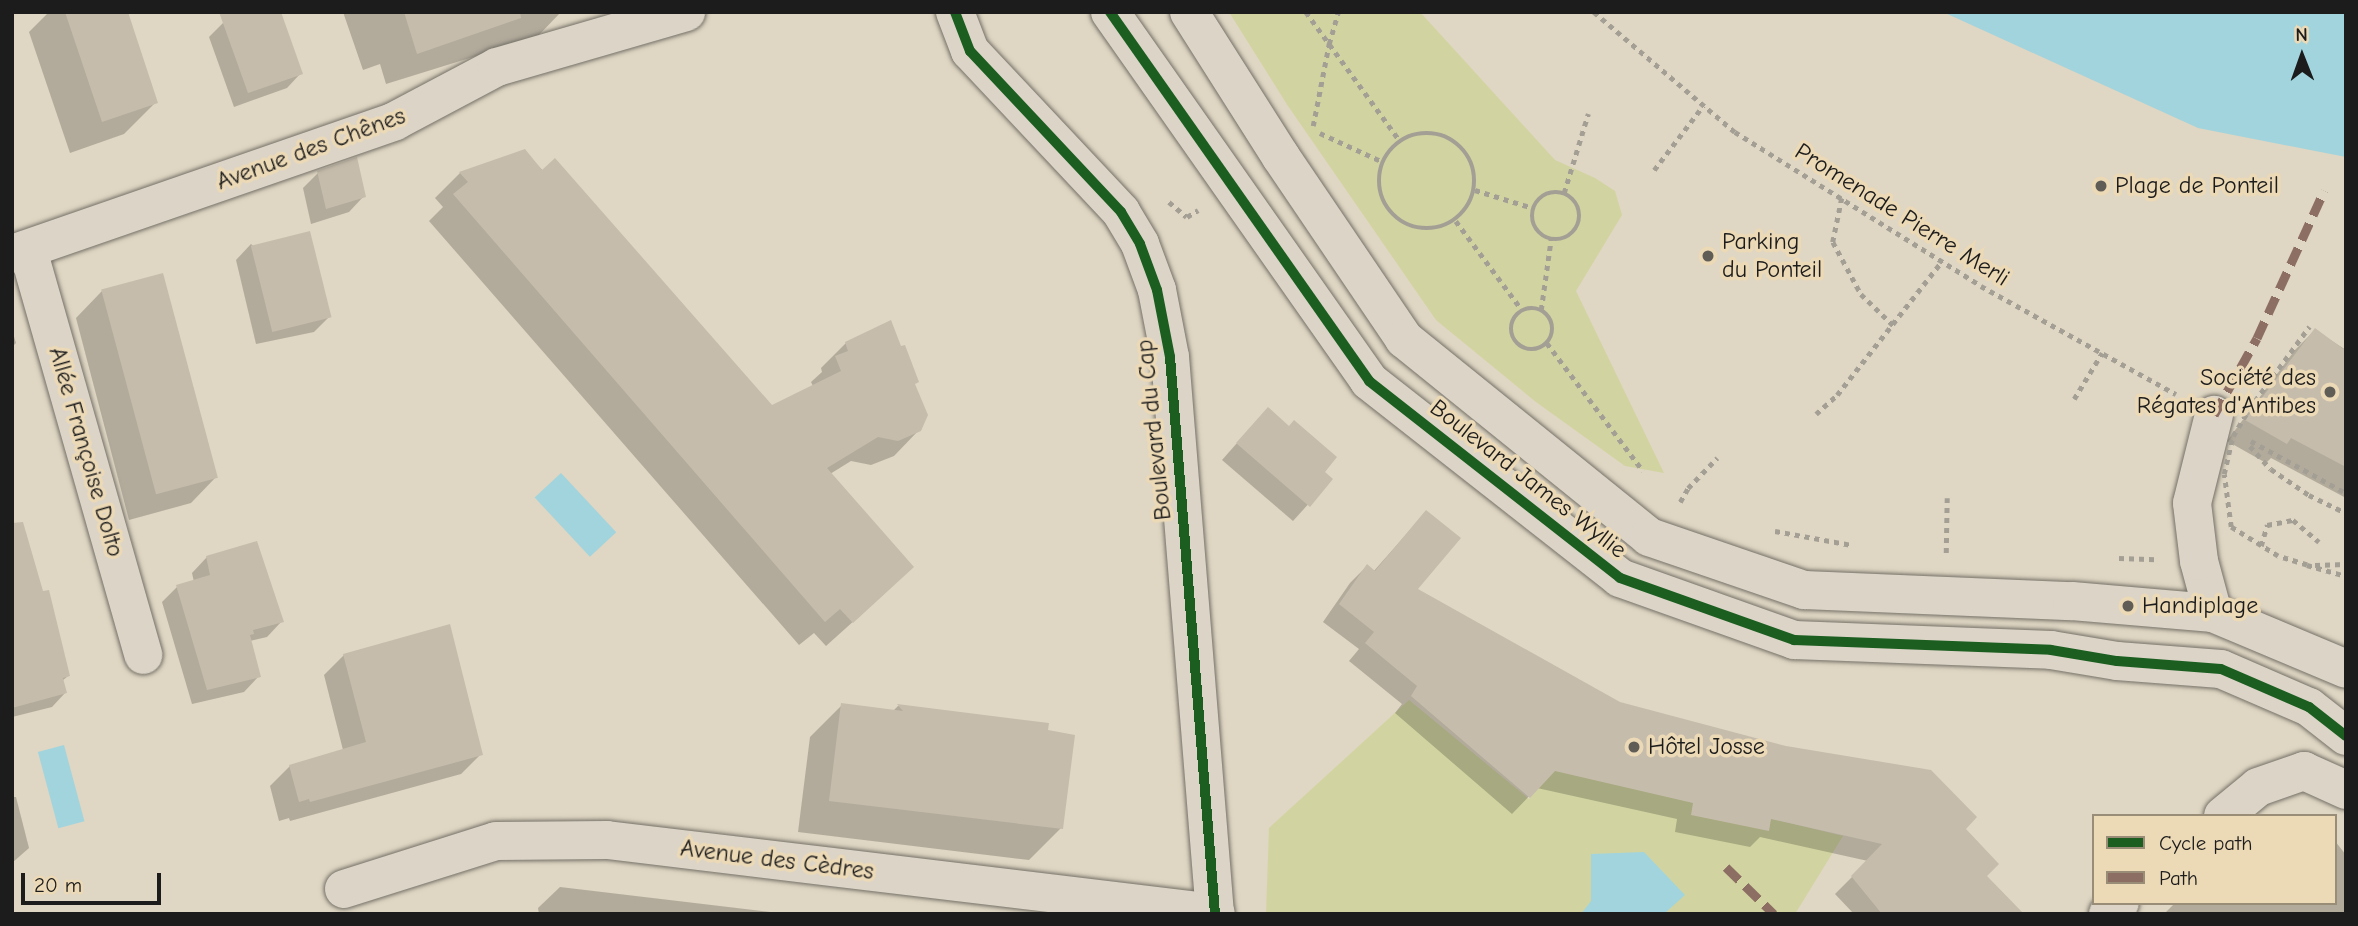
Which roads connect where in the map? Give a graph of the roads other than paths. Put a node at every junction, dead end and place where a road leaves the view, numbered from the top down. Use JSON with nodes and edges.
{"nodes":[{"id":1,"x":686,"y":12,"type":"edge"},
{"id":2,"x":955,"y":12,"type":"edge"},
{"id":3,"x":1110,"y":12,"type":"edge"},
{"id":4,"x":1189,"y":12,"type":"edge"},
{"id":5,"x":20,"y":252,"type":"edge"},
{"id":6,"x":1510,"y":425,"type":"junction"},
{"id":7,"x":2228,"y":426,"type":"road end"},
{"id":8,"x":1478,"y":467,"type":"junction"},
{"id":9,"x":1724,"y":562,"type":"junction"},
{"id":10,"x":2072,"y":601,"type":"junction"},
{"id":11,"x":1698,"y":606,"type":"junction"},
{"id":12,"x":2213,"y":613,"type":"junction"},
{"id":13,"x":2051,"y":650,"type":"junction"},
{"id":14,"x":144,"y":655,"type":"dead end"},
{"id":15,"x":2346,"y":669,"type":"edge"},
{"id":16,"x":2338,"y":715,"type":"edge"},
{"id":17,"x":2346,"y":790,"type":"edge"},
{"id":18,"x":2225,"y":814,"type":"edge"},
{"id":19,"x":344,"y":889,"type":"dead end"},
{"id":20,"x":1216,"y":913,"type":"edge"}],
"edges":[{"from":1,"to":5,"type":"street","name":"Avenue des Chênes"},
{"from":2,"to":20,"type":"street","name":"Boulevard du Cap"},
{"from":3,"to":8,"type":"street","name":"Boulevard James Wyllie"},
{"from":4,"to":6,"type":"street","name":"Boulevard James Wyllie"},
{"from":5,"to":14,"type":"street","name":"Allée Françoise Dolto"},
{"from":6,"to":8,"type":"street","name":"Boulevard James Wyllie"},
{"from":6,"to":9,"type":"street","name":"Boulevard James Wyllie"},
{"from":7,"to":12,"type":"street"},
{"from":8,"to":11,"type":"street","name":"Boulevard James Wyllie"},
{"from":9,"to":10,"type":"street","name":"Boulevard James Wyllie"},
{"from":9,"to":11,"type":"street"},
{"from":10,"to":12,"type":"street","name":"Boulevard James Wyllie"},
{"from":10,"to":13,"type":"street"},
{"from":11,"to":13,"type":"street","name":"Boulevard James Wyllie"},
{"from":12,"to":15,"type":"street","name":"Boulevard James Wyllie"},
{"from":13,"to":16,"type":"street","name":"Boulevard James Wyllie"},
{"from":17,"to":18,"type":"street"},
{"from":19,"to":20,"type":"street","name":"Avenue des Cèdres"}]}
